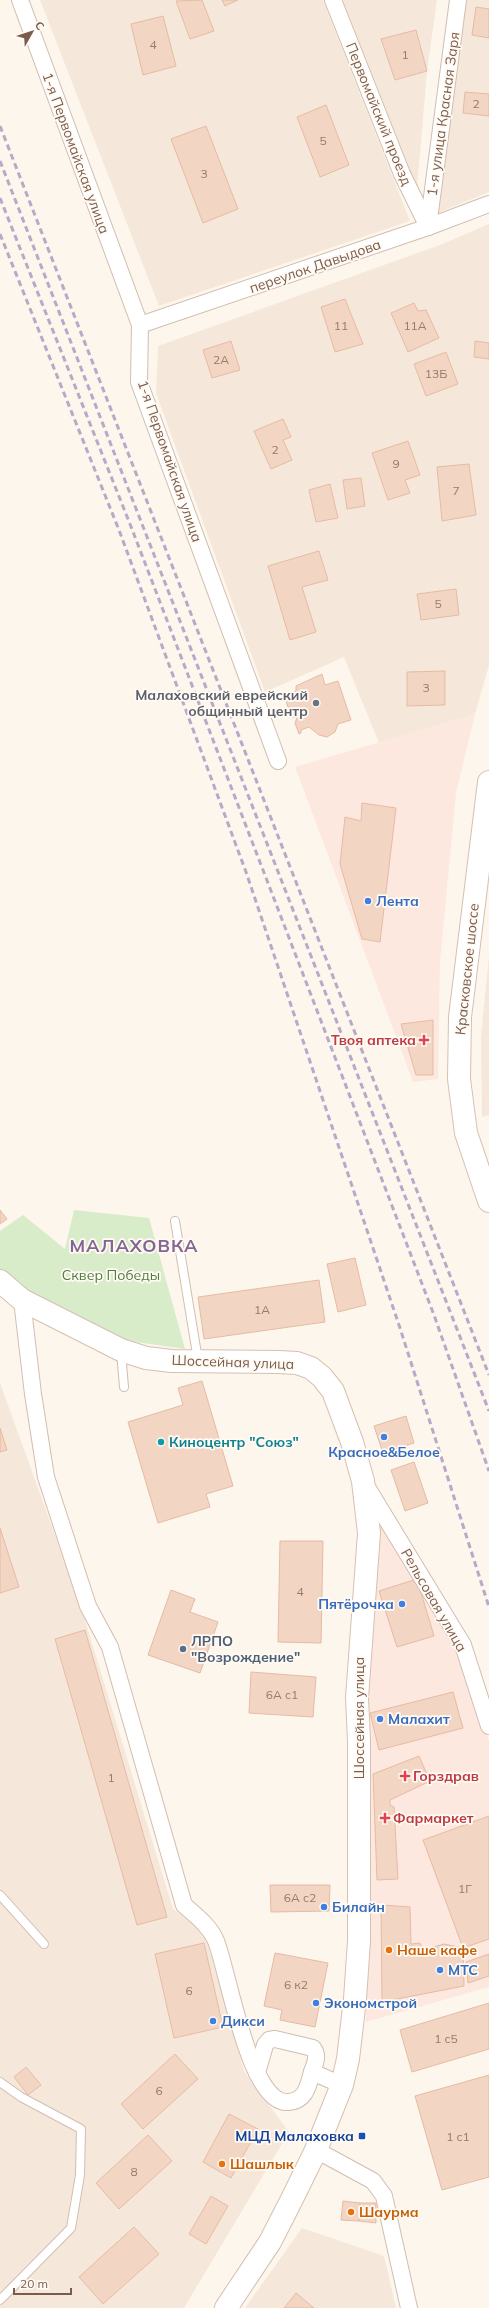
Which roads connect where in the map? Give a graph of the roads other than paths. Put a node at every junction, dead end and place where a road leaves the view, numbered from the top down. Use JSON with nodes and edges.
{"nodes":[{"id":1,"x":20,"y":0,"type":"edge"},
{"id":2,"x":333,"y":0,"type":"edge"},
{"id":3,"x":458,"y":0,"type":"edge"},
{"id":4,"x":489,"y":204,"type":"edge"},
{"id":5,"x":428,"y":227,"type":"junction"},
{"id":6,"x":140,"y":325,"type":"junction"},
{"id":7,"x":278,"y":761,"type":"dead end"},
{"id":8,"x":489,"y":782,"type":"edge"},
{"id":9,"x":489,"y":1201,"type":"edge"},
{"id":10,"x":175,"y":1221,"type":"dead end"},
{"id":11,"x":0,"y":1281,"type":"edge"},
{"id":12,"x":22,"y":1300,"type":"junction"},
{"id":13,"x":121,"y":1350,"type":"junction"},
{"id":14,"x":198,"y":1360,"type":"junction"},
{"id":15,"x":124,"y":1387,"type":"dead end"},
{"id":16,"x":363,"y":1481,"type":"junction"},
{"id":17,"x":489,"y":1726,"type":"edge"},
{"id":18,"x":0,"y":1895,"type":"edge"},
{"id":19,"x":44,"y":1944,"type":"dead end"},
{"id":20,"x":312,"y":2072,"type":"junction"},
{"id":21,"x":257,"y":2073,"type":"junction"},
{"id":22,"x":0,"y":2082,"type":"edge"},
{"id":23,"x":342,"y":2085,"type":"junction"},
{"id":24,"x":316,"y":2150,"type":"junction"},
{"id":25,"x":0,"y":2300,"type":"edge"},
{"id":26,"x":226,"y":2308,"type":"edge"},
{"id":27,"x":409,"y":2308,"type":"edge"}],
"edges":[{"from":1,"to":6,"type":"street","name":"1-я Первомайская улица"},
{"from":2,"to":5,"type":"street","name":"Первомайский проезд"},
{"from":3,"to":5,"type":"street","name":"1-я улица Красная Заря"},
{"from":4,"to":5,"type":"street","name":"переулок Давыдова"},
{"from":5,"to":6,"type":"street","name":"переулок Давыдова"},
{"from":6,"to":7,"type":"street","name":"1-я Первомайская улица"},
{"from":8,"to":9,"type":"main road","name":"Красковское шоссе"},
{"from":10,"to":14,"type":"lane"},
{"from":11,"to":12,"type":"main road","name":"Шоссейная улица"},
{"from":12,"to":13,"type":"main road","name":"Шоссейная улица"},
{"from":12,"to":21,"type":"street"},
{"from":13,"to":14,"type":"main road","name":"Шоссейная улица"},
{"from":13,"to":15,"type":"lane"},
{"from":14,"to":16,"type":"main road","name":"Шоссейная улица"},
{"from":16,"to":17,"type":"street","name":"Рельсовая улица"},
{"from":16,"to":23,"type":"main road","name":"Шоссейная улица"},
{"from":18,"to":19,"type":"lane"},
{"from":20,"to":21,"type":"street"},
{"from":20,"to":21,"type":"street"},
{"from":20,"to":23,"type":"street"},
{"from":22,"to":25,"type":"lane"},
{"from":23,"to":24,"type":"main road","name":"Шоссейная улица"},
{"from":24,"to":26,"type":"main road","name":"Шоссейная улица"},
{"from":24,"to":27,"type":"street"}]}
